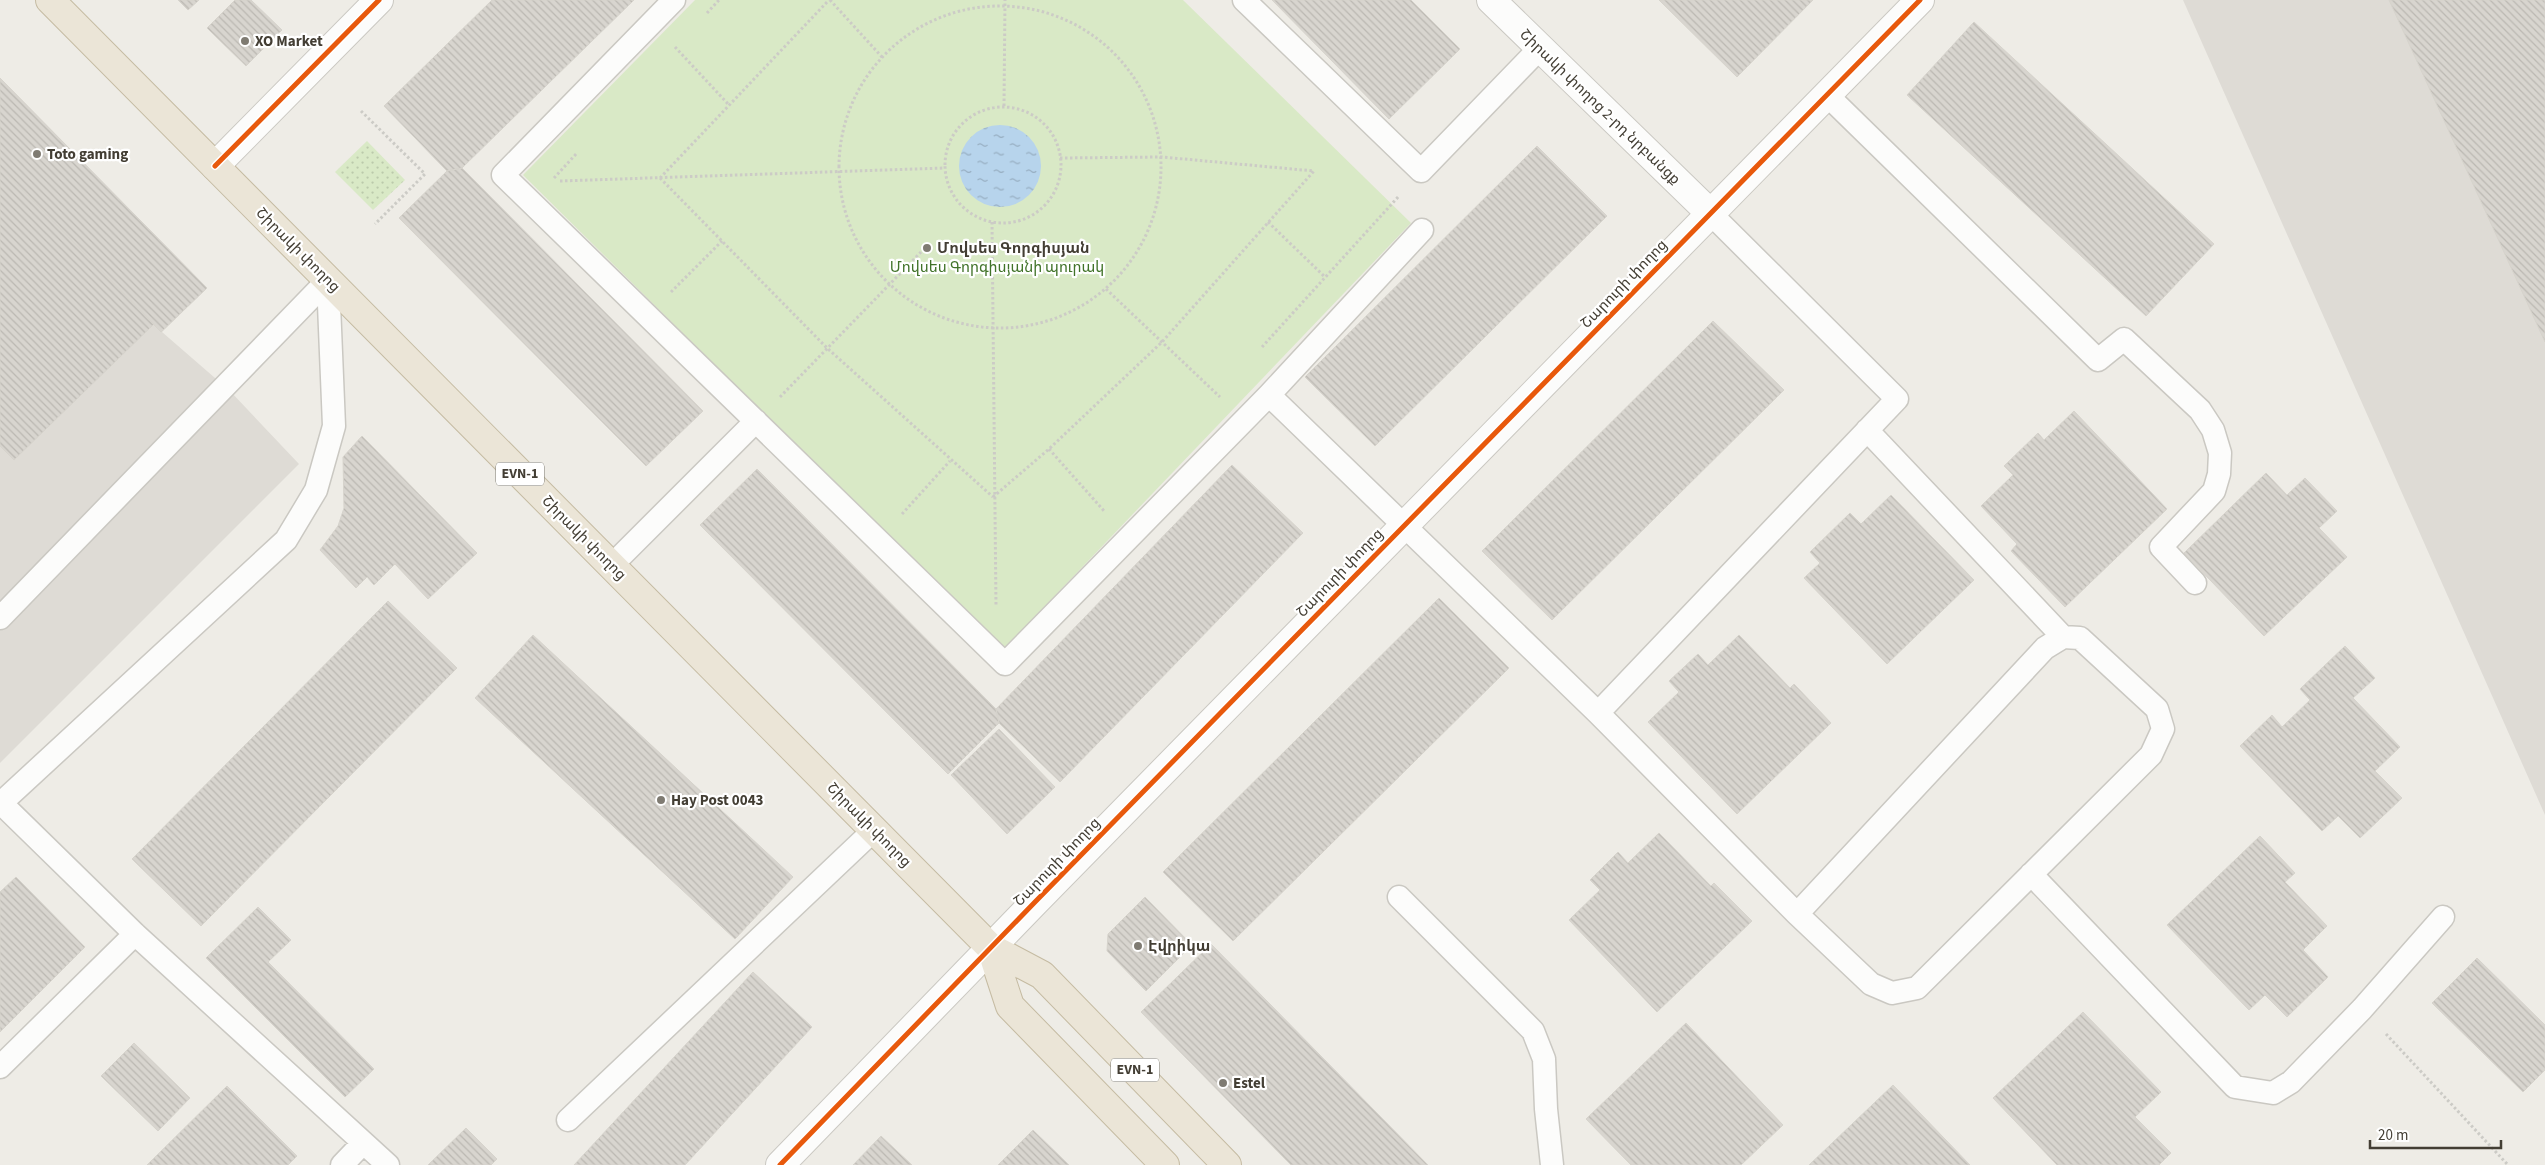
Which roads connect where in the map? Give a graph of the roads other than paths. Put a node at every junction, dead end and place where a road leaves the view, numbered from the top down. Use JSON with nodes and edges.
{"nodes":[{"id":1,"x":50,"y":0,"type":"edge"},
{"id":2,"x":379,"y":0,"type":"edge"},
{"id":3,"x":674,"y":0,"type":"edge"},
{"id":4,"x":1244,"y":0,"type":"edge"},
{"id":5,"x":1503,"y":4,"type":"edge"},
{"id":6,"x":1909,"y":4,"type":"edge"},
{"id":7,"x":1540,"y":49,"type":"junction"},
{"id":8,"x":1827,"y":95,"type":"junction"},
{"id":9,"x":215,"y":166,"type":"junction"},
{"id":10,"x":1710,"y":213,"type":"junction"},
{"id":11,"x":1422,"y":230,"type":"dead end"},
{"id":12,"x":328,"y":280,"type":"junction"},
{"id":13,"x":1269,"y":395,"type":"junction"},
{"id":14,"x":756,"y":421,"type":"junction"},
{"id":15,"x":1867,"y":430,"type":"junction"},
{"id":16,"x":1404,"y":526,"type":"junction"},
{"id":17,"x":612,"y":566,"type":"junction"},
{"id":18,"x":2195,"y":583,"type":"dead end"},
{"id":19,"x":0,"y":618,"type":"edge"},
{"id":20,"x":2063,"y":636,"type":"junction"},
{"id":21,"x":1598,"y":713,"type":"junction"},
{"id":22,"x":0,"y":803,"type":"edge"},
{"id":23,"x":874,"y":830,"type":"junction"},
{"id":24,"x":2032,"y":874,"type":"junction"},
{"id":25,"x":1399,"y":897,"type":"dead end"},
{"id":26,"x":1797,"y":914,"type":"junction"},
{"id":27,"x":2444,"y":917,"type":"dead end"},
{"id":28,"x":135,"y":934,"type":"junction"},
{"id":29,"x":990,"y":948,"type":"junction"},
{"id":30,"x":0,"y":1067,"type":"edge"},
{"id":31,"x":568,"y":1120,"type":"dead end"},
{"id":32,"x":363,"y":1143,"type":"junction"},
{"id":33,"x":342,"y":1165,"type":"edge"},
{"id":34,"x":388,"y":1165,"type":"edge"},
{"id":35,"x":780,"y":1165,"type":"edge"},
{"id":36,"x":1165,"y":1165,"type":"edge"},
{"id":37,"x":1228,"y":1165,"type":"edge"},
{"id":38,"x":1552,"y":1165,"type":"edge"}],
"edges":[{"from":1,"to":9,"type":"highway","name":"Շիրակի փողոց","number":"EVN-1"},
{"from":2,"to":9,"type":"street"},
{"from":3,"to":14,"type":"lane"},
{"from":4,"to":7,"type":"lane"},
{"from":5,"to":7,"type":"street","name":"Շիրակի փողոց 2-րդ նրբանցք"},
{"from":6,"to":8,"type":"street","name":"Շարուրի փողոց"},
{"from":7,"to":10,"type":"street","name":"Շիրակի փողոց 2-րդ նրբանցք"},
{"from":8,"to":10,"type":"street","name":"Շարուրի փողոց"},
{"from":8,"to":18,"type":"lane"},
{"from":9,"to":12,"type":"highway","name":"Շիրակի փողոց","number":"EVN-1"},
{"from":10,"to":15,"type":"lane"},
{"from":10,"to":16,"type":"street","name":"Շարուրի փողոց"},
{"from":11,"to":13,"type":"lane"},
{"from":12,"to":17,"type":"highway","name":"Շիրակի փողոց","number":"EVN-1"},
{"from":12,"to":19,"type":"lane"},
{"from":12,"to":22,"type":"lane"},
{"from":13,"to":14,"type":"lane"},
{"from":13,"to":16,"type":"lane"},
{"from":14,"to":17,"type":"lane"},
{"from":15,"to":20,"type":"lane"},
{"from":15,"to":21,"type":"lane"},
{"from":16,"to":21,"type":"lane"},
{"from":16,"to":29,"type":"street","name":"Շարուրի փողոց"},
{"from":17,"to":23,"type":"highway","name":"Շիրակի փողոց","number":"EVN-1"},
{"from":20,"to":24,"type":"lane"},
{"from":20,"to":26,"type":"lane"},
{"from":21,"to":26,"type":"lane"},
{"from":22,"to":28,"type":"lane"},
{"from":23,"to":29,"type":"highway","name":"Շիրակի փողոց","number":"EVN-1"},
{"from":23,"to":31,"type":"lane"},
{"from":24,"to":26,"type":"lane"},
{"from":24,"to":27,"type":"lane"},
{"from":25,"to":38,"type":"lane"},
{"from":28,"to":30,"type":"lane"},
{"from":28,"to":32,"type":"lane"},
{"from":29,"to":35,"type":"street","name":"Շարուրի փողոց"},
{"from":29,"to":36,"type":"highway","name":"Շիրակի փողոց","number":"EVN-1"},
{"from":29,"to":37,"type":"highway","name":"Շիրակի փողոց","number":"EVN-1"},
{"from":32,"to":33,"type":"lane"},
{"from":32,"to":34,"type":"lane"}]}
